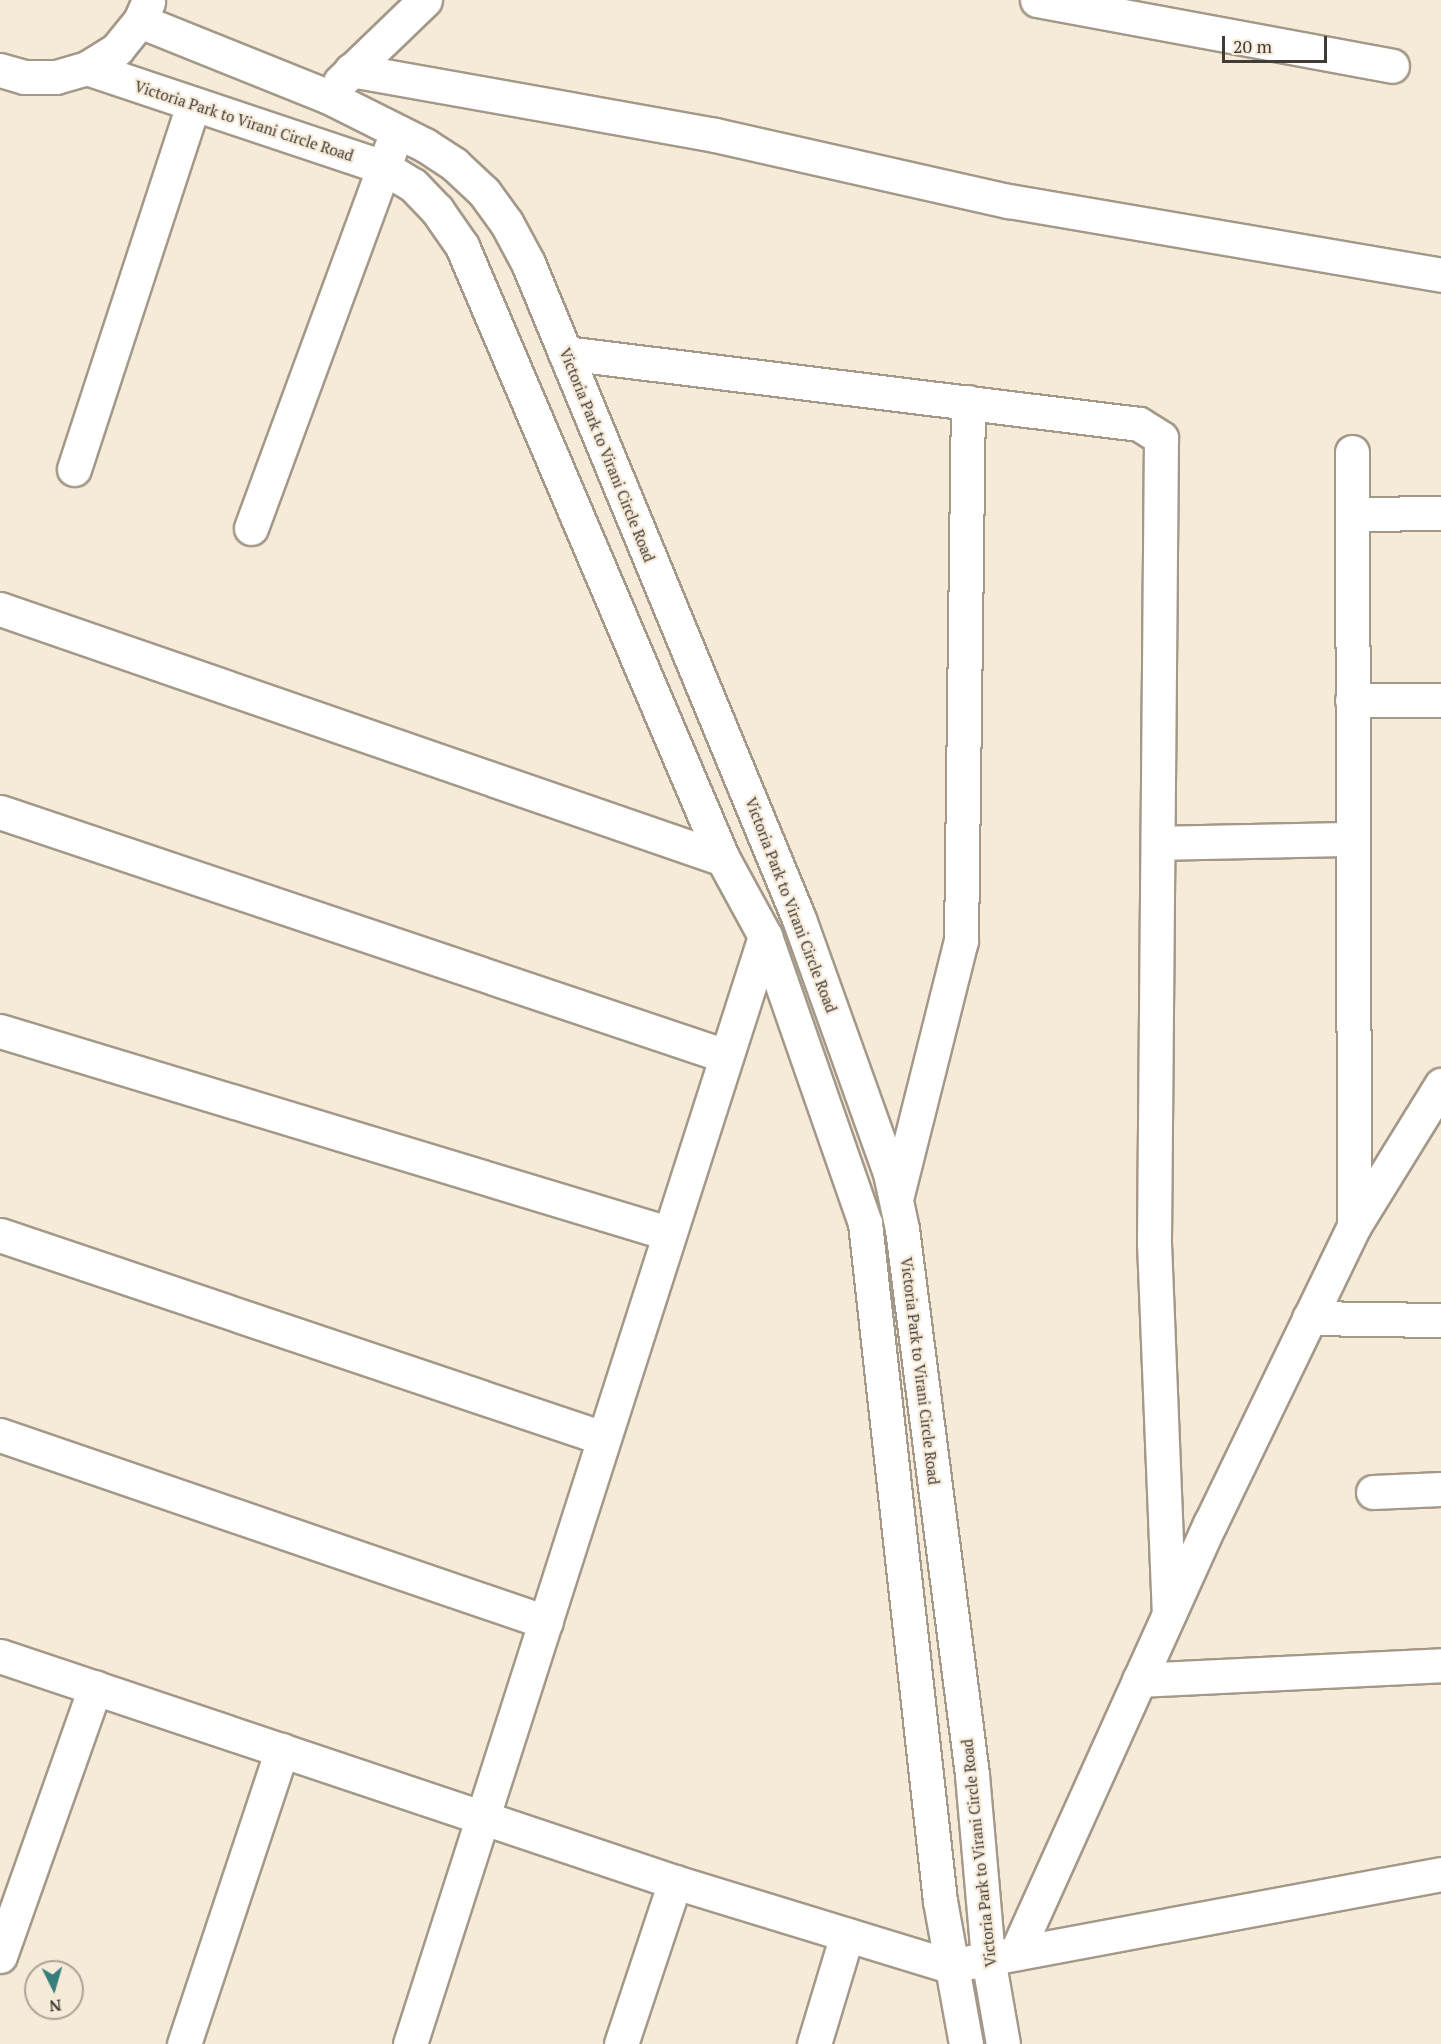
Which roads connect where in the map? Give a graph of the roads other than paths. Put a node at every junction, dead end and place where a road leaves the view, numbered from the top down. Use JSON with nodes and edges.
{"nodes":[{"id":1,"x":425,"y":0,"type":"edge"},
{"id":2,"x":1037,"y":0,"type":"edge"},
{"id":3,"x":144,"y":10,"type":"edge"},
{"id":4,"x":1392,"y":66,"type":"dead end"},
{"id":5,"x":87,"y":68,"type":"junction"},
{"id":6,"x":0,"y":70,"type":"edge"},
{"id":7,"x":351,"y":70,"type":"junction"},
{"id":8,"x":327,"y":96,"type":"junction"},
{"id":9,"x":193,"y":104,"type":"junction"},
{"id":10,"x":398,"y":132,"type":"junction"},
{"id":11,"x":383,"y":167,"type":"junction"},
{"id":12,"x":1441,"y":275,"type":"edge"},
{"id":13,"x":565,"y":353,"type":"junction"},
{"id":14,"x":968,"y":402,"type":"junction"},
{"id":15,"x":1352,"y":452,"type":"dead end"},
{"id":16,"x":75,"y":469,"type":"dead end"},
{"id":17,"x":1441,"y":513,"type":"edge"},
{"id":18,"x":1352,"y":514,"type":"junction"},
{"id":19,"x":250,"y":528,"type":"dead end"},
{"id":20,"x":0,"y":609,"type":"edge"},
{"id":21,"x":1352,"y":700,"type":"junction"},
{"id":22,"x":1441,"y":700,"type":"edge"},
{"id":23,"x":0,"y":812,"type":"edge"},
{"id":24,"x":1353,"y":839,"type":"junction"},
{"id":25,"x":1158,"y":843,"type":"junction"},
{"id":26,"x":723,"y":859,"type":"junction"},
{"id":27,"x":765,"y":936,"type":"junction"},
{"id":28,"x":0,"y":1031,"type":"edge"},
{"id":29,"x":726,"y":1056,"type":"junction"},
{"id":30,"x":855,"y":1071,"type":"junction"},
{"id":31,"x":818,"y":1087,"type":"junction"},
{"id":32,"x":1437,"y":1097,"type":"edge"},
{"id":33,"x":896,"y":1200,"type":"junction"},
{"id":34,"x":1354,"y":1226,"type":"junction"},
{"id":35,"x":668,"y":1233,"type":"junction"},
{"id":36,"x":0,"y":1235,"type":"edge"},
{"id":37,"x":1309,"y":1318,"type":"junction"},
{"id":38,"x":1441,"y":1320,"type":"edge"},
{"id":39,"x":0,"y":1435,"type":"edge"},
{"id":40,"x":603,"y":1438,"type":"junction"},
{"id":41,"x":1441,"y":1489,"type":"edge"},
{"id":42,"x":1373,"y":1492,"type":"dead end"},
{"id":43,"x":1169,"y":1614,"type":"junction"},
{"id":44,"x":546,"y":1622,"type":"junction"},
{"id":45,"x":0,"y":1656,"type":"edge"},
{"id":46,"x":1441,"y":1665,"type":"edge"},
{"id":47,"x":1139,"y":1680,"type":"junction"},
{"id":48,"x":95,"y":1687,"type":"junction"},
{"id":49,"x":282,"y":1750,"type":"junction"},
{"id":50,"x":484,"y":1818,"type":"junction"},
{"id":51,"x":1441,"y":1874,"type":"edge"},
{"id":52,"x":675,"y":1882,"type":"junction"},
{"id":53,"x":847,"y":1935,"type":"junction"},
{"id":54,"x":1002,"y":1955,"type":"junction"},
{"id":55,"x":0,"y":1956,"type":"edge"},
{"id":56,"x":949,"y":1966,"type":"junction"},
{"id":57,"x":184,"y":2044,"type":"edge"},
{"id":58,"x":410,"y":2044,"type":"edge"},
{"id":59,"x":621,"y":2044,"type":"edge"},
{"id":60,"x":814,"y":2044,"type":"edge"},
{"id":61,"x":966,"y":2044,"type":"edge"},
{"id":62,"x":1003,"y":2044,"type":"edge"}],
"edges":[{"from":1,"to":7,"type":"street"},
{"from":2,"to":4,"type":"street"},
{"from":3,"to":5,"type":"street"},
{"from":3,"to":8,"type":"street","name":"Victoria Park to Virani Circle Road"},
{"from":5,"to":6,"type":"street"},
{"from":5,"to":9,"type":"street","name":"Victoria Park to Virani Circle Road"},
{"from":7,"to":8,"type":"street"},
{"from":7,"to":12,"type":"street"},
{"from":8,"to":10,"type":"street","name":"Victoria Park to Virani Circle Road"},
{"from":9,"to":11,"type":"street","name":"Victoria Park to Virani Circle Road"},
{"from":9,"to":16,"type":"street"},
{"from":10,"to":11,"type":"street"},
{"from":10,"to":13,"type":"street","name":"Victoria Park to Virani Circle Road"},
{"from":11,"to":19,"type":"street"},
{"from":11,"to":26,"type":"street","name":"Victoria Park to Virani Circle Road"},
{"from":13,"to":14,"type":"street"},
{"from":13,"to":30,"type":"street","name":"Victoria Park to Virani Circle Road"},
{"from":14,"to":25,"type":"street"},
{"from":14,"to":33,"type":"street"},
{"from":15,"to":18,"type":"street"},
{"from":17,"to":18,"type":"street"},
{"from":18,"to":21,"type":"street"},
{"from":20,"to":26,"type":"street"},
{"from":21,"to":22,"type":"street"},
{"from":21,"to":24,"type":"street"},
{"from":23,"to":29,"type":"street"},
{"from":24,"to":25,"type":"street"},
{"from":24,"to":34,"type":"street"},
{"from":25,"to":43,"type":"street"},
{"from":26,"to":27,"type":"street","name":"Victoria Park to Virani Circle Road"},
{"from":27,"to":29,"type":"street"},
{"from":27,"to":31,"type":"street","name":"Victoria Park to Virani Circle Road"},
{"from":28,"to":35,"type":"street"},
{"from":29,"to":35,"type":"street"},
{"from":30,"to":31,"type":"street"},
{"from":30,"to":33,"type":"street","name":"Victoria Park to Virani Circle Road"},
{"from":31,"to":56,"type":"street","name":"Victoria Park to Virani Circle Road"},
{"from":32,"to":34,"type":"street"},
{"from":33,"to":54,"type":"street","name":"Victoria Park to Virani Circle Road"},
{"from":34,"to":37,"type":"street"},
{"from":35,"to":40,"type":"street"},
{"from":36,"to":40,"type":"street"},
{"from":37,"to":38,"type":"street"},
{"from":37,"to":43,"type":"street"},
{"from":39,"to":44,"type":"street"},
{"from":40,"to":44,"type":"street"},
{"from":41,"to":42,"type":"street"},
{"from":43,"to":47,"type":"street"},
{"from":44,"to":50,"type":"street"},
{"from":45,"to":48,"type":"street"},
{"from":46,"to":47,"type":"street"},
{"from":47,"to":54,"type":"street"},
{"from":48,"to":49,"type":"street"},
{"from":48,"to":55,"type":"street"},
{"from":49,"to":50,"type":"street"},
{"from":49,"to":57,"type":"street"},
{"from":50,"to":52,"type":"street"},
{"from":50,"to":58,"type":"street"},
{"from":51,"to":54,"type":"street"},
{"from":52,"to":53,"type":"street"},
{"from":52,"to":59,"type":"street"},
{"from":53,"to":56,"type":"street"},
{"from":53,"to":60,"type":"street"},
{"from":54,"to":56,"type":"street"},
{"from":54,"to":62,"type":"street","name":"Victoria Park to Virani Circle Road"},
{"from":56,"to":61,"type":"street","name":"Victoria Park to Virani Circle Road"}]}
